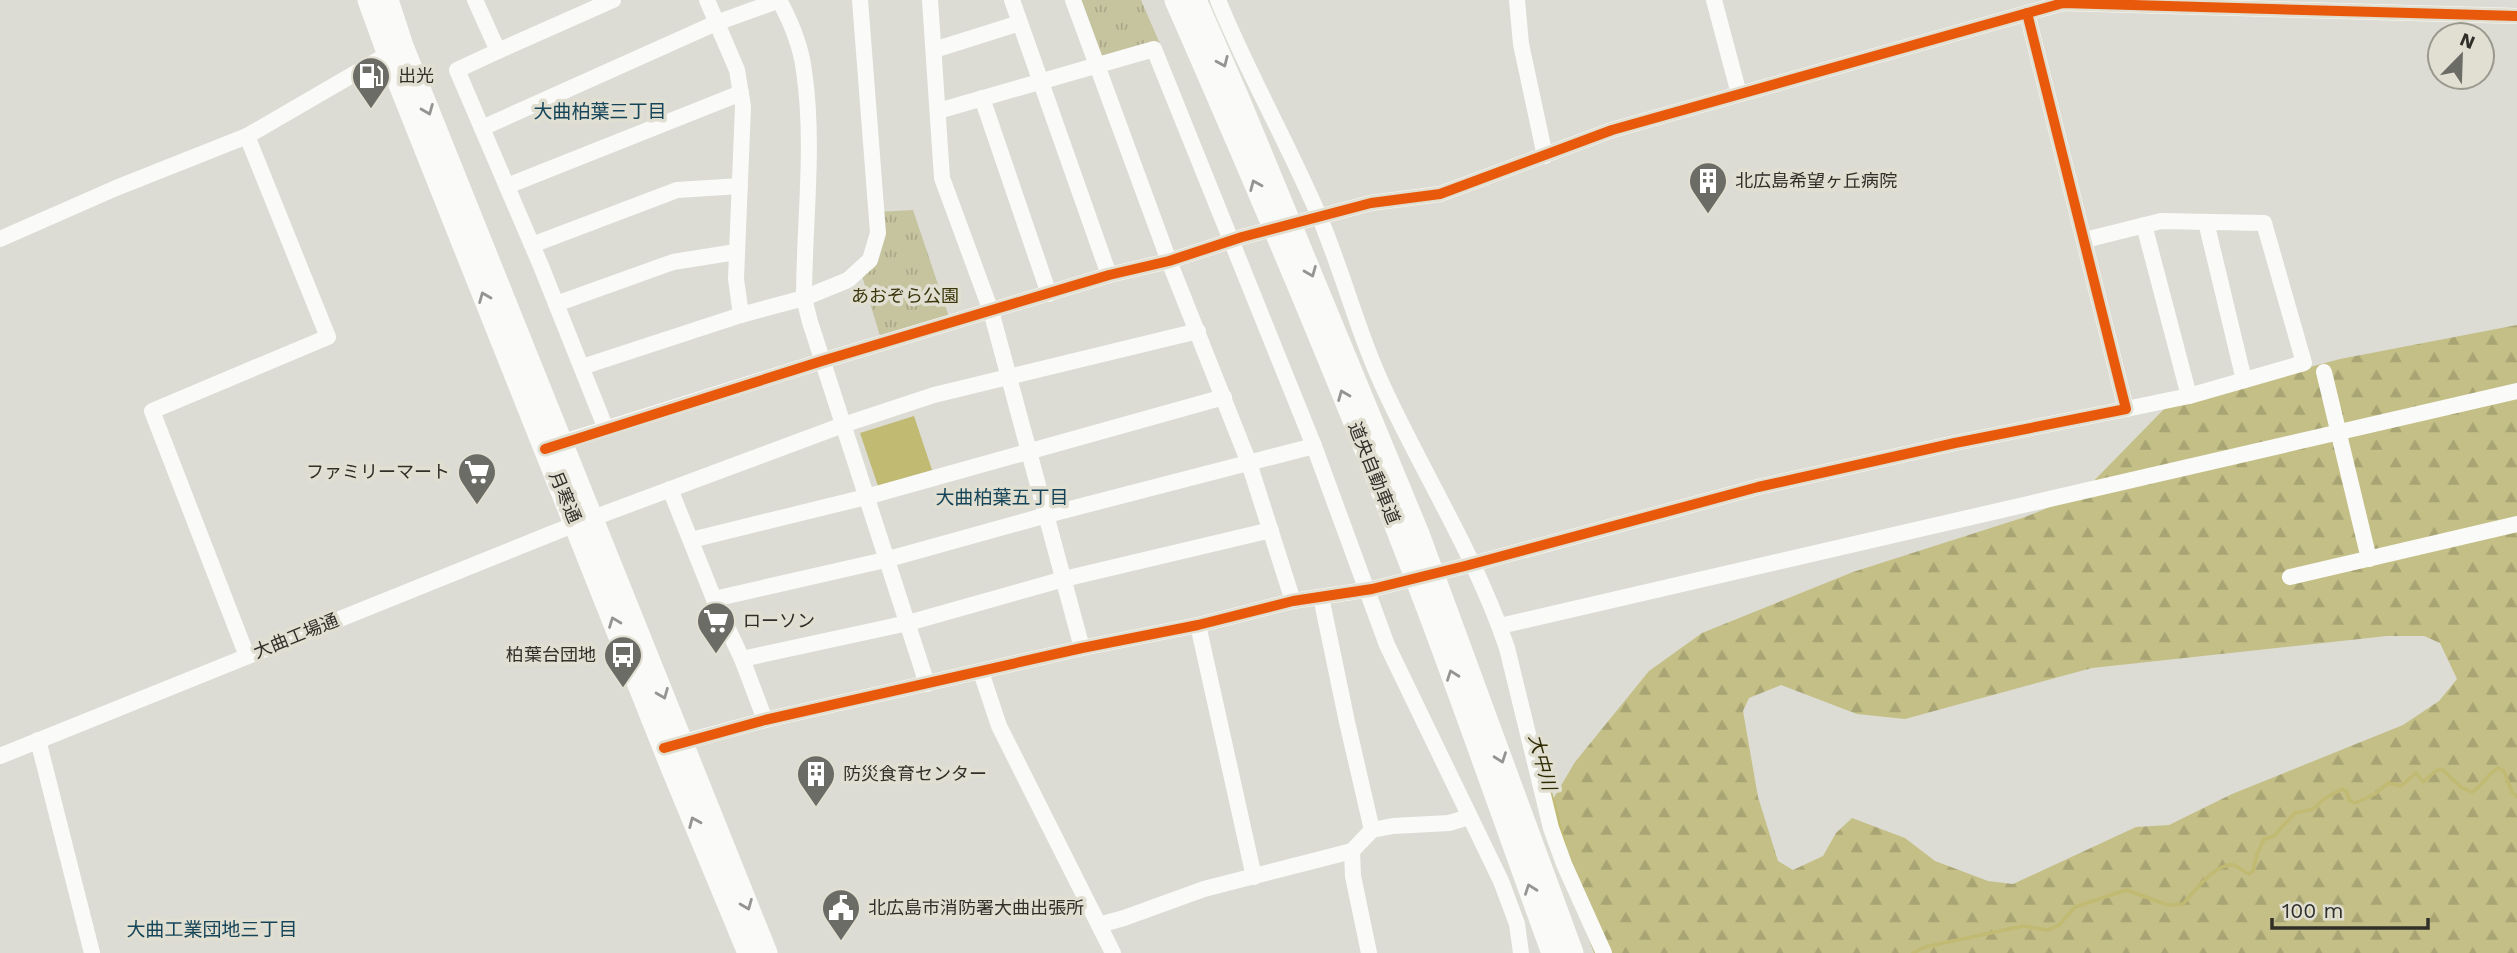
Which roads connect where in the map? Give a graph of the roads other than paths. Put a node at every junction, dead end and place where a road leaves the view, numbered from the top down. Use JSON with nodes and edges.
{"nodes":[{"id":1,"x":369,"y":0,"type":"edge"},
{"id":2,"x":387,"y":0,"type":"edge"},
{"id":3,"x":475,"y":0,"type":"edge"},
{"id":4,"x":613,"y":0,"type":"edge"},
{"id":5,"x":706,"y":0,"type":"edge"},
{"id":6,"x":779,"y":0,"type":"edge"},
{"id":7,"x":860,"y":0,"type":"edge"},
{"id":8,"x":930,"y":0,"type":"edge"},
{"id":9,"x":1012,"y":0,"type":"edge"},
{"id":10,"x":1073,"y":0,"type":"edge"},
{"id":11,"x":1176,"y":0,"type":"edge"},
{"id":12,"x":1195,"y":0,"type":"edge"},
{"id":13,"x":1219,"y":0,"type":"edge"},
{"id":14,"x":1517,"y":0,"type":"edge"},
{"id":15,"x":1714,"y":0,"type":"edge"},
{"id":16,"x":2027,"y":13,"type":"junction"},
{"id":17,"x":2517,"y":16,"type":"edge"},
{"id":18,"x":716,"y":23,"type":"junction"},
{"id":19,"x":1020,"y":23,"type":"junction"},
{"id":20,"x":395,"y":50,"type":"junction"},
{"id":21,"x":934,"y":50,"type":"junction"},
{"id":22,"x":498,"y":51,"type":"junction"},
{"id":23,"x":1096,"y":64,"type":"junction"},
{"id":24,"x":1041,"y":81,"type":"junction"},
{"id":25,"x":741,"y":93,"type":"junction"},
{"id":26,"x":1739,"y":94,"type":"junction"},
{"id":27,"x":982,"y":98,"type":"junction"},
{"id":28,"x":938,"y":111,"type":"junction"},
{"id":29,"x":482,"y":128,"type":"junction"},
{"id":30,"x":247,"y":136,"type":"junction"},
{"id":31,"x":1545,"y":156,"type":"junction"},
{"id":32,"x":507,"y":186,"type":"junction"},
{"id":33,"x":740,"y":186,"type":"junction"},
{"id":34,"x":1315,"y":217,"type":"junction"},
{"id":35,"x":2206,"y":222,"type":"junction"},
{"id":36,"x":2144,"y":225,"type":"junction"},
{"id":37,"x":0,"y":239,"type":"edge"},
{"id":38,"x":1237,"y":239,"type":"junction"},
{"id":39,"x":2085,"y":240,"type":"junction"},
{"id":40,"x":532,"y":245,"type":"junction"},
{"id":41,"x":736,"y":253,"type":"junction"},
{"id":42,"x":1169,"y":261,"type":"junction"},
{"id":43,"x":1109,"y":275,"type":"junction"},
{"id":44,"x":1049,"y":294,"type":"junction"},
{"id":45,"x":804,"y":298,"type":"junction"},
{"id":46,"x":556,"y":304,"type":"junction"},
{"id":47,"x":991,"y":312,"type":"junction"},
{"id":48,"x":741,"y":315,"type":"junction"},
{"id":49,"x":1198,"y":331,"type":"junction"},
{"id":50,"x":822,"y":360,"type":"junction"},
{"id":51,"x":582,"y":367,"type":"junction"},
{"id":52,"x":2324,"y":372,"type":"dead end"},
{"id":53,"x":1010,"y":377,"type":"junction"},
{"id":54,"x":2244,"y":380,"type":"junction"},
{"id":55,"x":2517,"y":391,"type":"edge"},
{"id":56,"x":2189,"y":396,"type":"junction"},
{"id":57,"x":1224,"y":397,"type":"junction"},
{"id":58,"x":2126,"y":409,"type":"junction"},
{"id":59,"x":843,"y":425,"type":"junction"},
{"id":60,"x":606,"y":429,"type":"junction"},
{"id":61,"x":2338,"y":432,"type":"junction"},
{"id":62,"x":552,"y":446,"type":"junction"},
{"id":63,"x":1314,"y":446,"type":"junction"},
{"id":64,"x":1030,"y":451,"type":"junction"},
{"id":65,"x":1249,"y":463,"type":"junction"},
{"id":66,"x":670,"y":489,"type":"junction"},
{"id":67,"x":866,"y":497,"type":"junction"},
{"id":68,"x":1047,"y":515,"type":"junction"},
{"id":69,"x":584,"y":521,"type":"junction"},
{"id":70,"x":2517,"y":524,"type":"edge"},
{"id":71,"x":1271,"y":530,"type":"junction"},
{"id":72,"x":691,"y":540,"type":"junction"},
{"id":73,"x":2369,"y":559,"type":"junction"},
{"id":74,"x":885,"y":560,"type":"junction"},
{"id":75,"x":1470,"y":565,"type":"junction"},
{"id":76,"x":2290,"y":577,"type":"dead end"},
{"id":77,"x":1064,"y":579,"type":"junction"},
{"id":78,"x":1368,"y":589,"type":"junction"},
{"id":79,"x":1321,"y":597,"type":"junction"},
{"id":80,"x":714,"y":599,"type":"junction"},
{"id":81,"x":1293,"y":601,"type":"junction"},
{"id":82,"x":908,"y":623,"type":"junction"},
{"id":83,"x":1198,"y":625,"type":"junction"},
{"id":84,"x":1500,"y":626,"type":"junction"},
{"id":85,"x":1082,"y":648,"type":"junction"},
{"id":86,"x":247,"y":656,"type":"junction"},
{"id":87,"x":742,"y":659,"type":"junction"},
{"id":88,"x":981,"y":672,"type":"junction"},
{"id":89,"x":927,"y":684,"type":"junction"},
{"id":90,"x":765,"y":720,"type":"junction"},
{"id":91,"x":38,"y":740,"type":"junction"},
{"id":92,"x":673,"y":745,"type":"junction"},
{"id":93,"x":0,"y":756,"type":"edge"},
{"id":94,"x":1469,"y":817,"type":"junction"},
{"id":95,"x":1373,"y":830,"type":"junction"},
{"id":96,"x":1352,"y":851,"type":"junction"},
{"id":97,"x":1254,"y":877,"type":"junction"},
{"id":98,"x":1100,"y":925,"type":"junction"},
{"id":99,"x":92,"y":953,"type":"edge"},
{"id":100,"x":749,"y":953,"type":"edge"},
{"id":101,"x":766,"y":953,"type":"edge"},
{"id":102,"x":1113,"y":953,"type":"edge"},
{"id":103,"x":1368,"y":953,"type":"edge"},
{"id":104,"x":1521,"y":953,"type":"edge"},
{"id":105,"x":1553,"y":953,"type":"edge"},
{"id":106,"x":1572,"y":953,"type":"edge"},
{"id":107,"x":1604,"y":953,"type":"edge"}],
"edges":[{"from":1,"to":20,"type":"highway","name":"月寒通"},
{"from":2,"to":20,"type":"highway","name":"月寒通"},
{"from":3,"to":22,"type":"street"},
{"from":4,"to":22,"type":"street"},
{"from":5,"to":18,"type":"street"},
{"from":6,"to":18,"type":"street"},
{"from":6,"to":45,"type":"street"},
{"from":7,"to":45,"type":"street"},
{"from":8,"to":21,"type":"street"},
{"from":9,"to":19,"type":"street"},
{"from":10,"to":23,"type":"street"},
{"from":105,"to":11,"type":"highway","name":"道央自動車道","one_way":true},
{"from":12,"to":106,"type":"highway","name":"道央自動車道","one_way":true},
{"from":13,"to":34,"type":"street"},
{"from":14,"to":31,"type":"street"},
{"from":15,"to":26,"type":"street"},
{"from":16,"to":17,"type":"street"},
{"from":16,"to":26,"type":"street"},
{"from":16,"to":39,"type":"street"},
{"from":18,"to":25,"type":"street"},
{"from":18,"to":29,"type":"street"},
{"from":19,"to":21,"type":"street"},
{"from":19,"to":24,"type":"street"},
{"from":20,"to":30,"type":"street"},
{"from":20,"to":62,"type":"highway","name":"月寒通"},
{"from":21,"to":28,"type":"street"},
{"from":22,"to":29,"type":"street"},
{"from":23,"to":24,"type":"street"},
{"from":23,"to":38,"type":"street"},
{"from":23,"to":42,"type":"street"},
{"from":24,"to":27,"type":"street"},
{"from":24,"to":43,"type":"street"},
{"from":25,"to":32,"type":"street"},
{"from":25,"to":33,"type":"street"},
{"from":26,"to":31,"type":"street"},
{"from":27,"to":28,"type":"street"},
{"from":27,"to":44,"type":"street"},
{"from":28,"to":47,"type":"street"},
{"from":29,"to":32,"type":"street"},
{"from":30,"to":37,"type":"street"},
{"from":30,"to":86,"type":"street"},
{"from":31,"to":34,"type":"street"},
{"from":32,"to":40,"type":"street"},
{"from":33,"to":40,"type":"street"},
{"from":33,"to":41,"type":"street"},
{"from":34,"to":38,"type":"street"},
{"from":34,"to":75,"type":"street"},
{"from":35,"to":36,"type":"street"},
{"from":35,"to":54,"type":"street"},
{"from":35,"to":54,"type":"street"},
{"from":36,"to":39,"type":"street"},
{"from":36,"to":56,"type":"street"},
{"from":38,"to":42,"type":"street"},
{"from":38,"to":63,"type":"street"},
{"from":39,"to":58,"type":"street"},
{"from":40,"to":46,"type":"street"},
{"from":41,"to":46,"type":"street"},
{"from":41,"to":48,"type":"street"},
{"from":42,"to":43,"type":"street"},
{"from":42,"to":49,"type":"street"},
{"from":43,"to":44,"type":"street"},
{"from":44,"to":47,"type":"street"},
{"from":45,"to":48,"type":"street"},
{"from":45,"to":50,"type":"street"},
{"from":46,"to":51,"type":"street"},
{"from":47,"to":50,"type":"street"},
{"from":47,"to":53,"type":"street"},
{"from":48,"to":51,"type":"street"},
{"from":49,"to":53,"type":"street","name":"大曲工場通"},
{"from":49,"to":57,"type":"street"},
{"from":50,"to":59,"type":"street"},
{"from":50,"to":60,"type":"street"},
{"from":51,"to":60,"type":"street"},
{"from":52,"to":61,"type":"street"},
{"from":53,"to":59,"type":"street","name":"大曲工場通"},
{"from":53,"to":64,"type":"street"},
{"from":54,"to":56,"type":"street"},
{"from":55,"to":61,"type":"street"},
{"from":56,"to":58,"type":"street"},
{"from":57,"to":64,"type":"street"},
{"from":57,"to":65,"type":"street"},
{"from":58,"to":75,"type":"street"},
{"from":59,"to":66,"type":"street","name":"大曲工場通"},
{"from":59,"to":67,"type":"street"},
{"from":60,"to":62,"type":"street"},
{"from":61,"to":73,"type":"street"},
{"from":61,"to":84,"type":"street"},
{"from":62,"to":69,"type":"highway","name":"月寒通"},
{"from":63,"to":65,"type":"street"},
{"from":63,"to":78,"type":"street"},
{"from":64,"to":67,"type":"street"},
{"from":64,"to":68,"type":"street"},
{"from":65,"to":68,"type":"street"},
{"from":65,"to":71,"type":"street"},
{"from":66,"to":69,"type":"street","name":"大曲工場通"},
{"from":66,"to":72,"type":"street"},
{"from":67,"to":72,"type":"street"},
{"from":67,"to":74,"type":"street"},
{"from":68,"to":74,"type":"street"},
{"from":68,"to":77,"type":"street"},
{"from":69,"to":86,"type":"street","name":"大曲工場通"},
{"from":69,"to":92,"type":"highway","name":"月寒通"},
{"from":70,"to":73,"type":"street"},
{"from":71,"to":77,"type":"street"},
{"from":71,"to":81,"type":"street"},
{"from":72,"to":80,"type":"street"},
{"from":73,"to":76,"type":"street"},
{"from":74,"to":80,"type":"street"},
{"from":74,"to":82,"type":"street"},
{"from":75,"to":78,"type":"street"},
{"from":75,"to":84,"type":"street"},
{"from":77,"to":82,"type":"street"},
{"from":77,"to":85,"type":"street"},
{"from":78,"to":79,"type":"street"},
{"from":78,"to":94,"type":"street"},
{"from":79,"to":81,"type":"street"},
{"from":79,"to":95,"type":"street"},
{"from":80,"to":87,"type":"street"},
{"from":81,"to":83,"type":"street"},
{"from":82,"to":87,"type":"street"},
{"from":82,"to":89,"type":"street"},
{"from":83,"to":85,"type":"street"},
{"from":83,"to":97,"type":"street"},
{"from":84,"to":107,"type":"street"},
{"from":85,"to":88,"type":"street"},
{"from":86,"to":91,"type":"street","name":"大曲工場通"},
{"from":87,"to":90,"type":"street"},
{"from":88,"to":89,"type":"street"},
{"from":88,"to":98,"type":"street"},
{"from":89,"to":90,"type":"street"},
{"from":90,"to":92,"type":"street"},
{"from":91,"to":93,"type":"street","name":"大曲工場通"},
{"from":91,"to":99,"type":"street"},
{"from":100,"to":92,"type":"highway","name":"月寒通","one_way":true},
{"from":92,"to":101,"type":"highway","name":"月寒通","one_way":true},
{"from":94,"to":95,"type":"street"},
{"from":94,"to":104,"type":"street"},
{"from":95,"to":96,"type":"street"},
{"from":96,"to":97,"type":"street"},
{"from":96,"to":103,"type":"street"},
{"from":97,"to":98,"type":"street"},
{"from":98,"to":102,"type":"street"}]}
